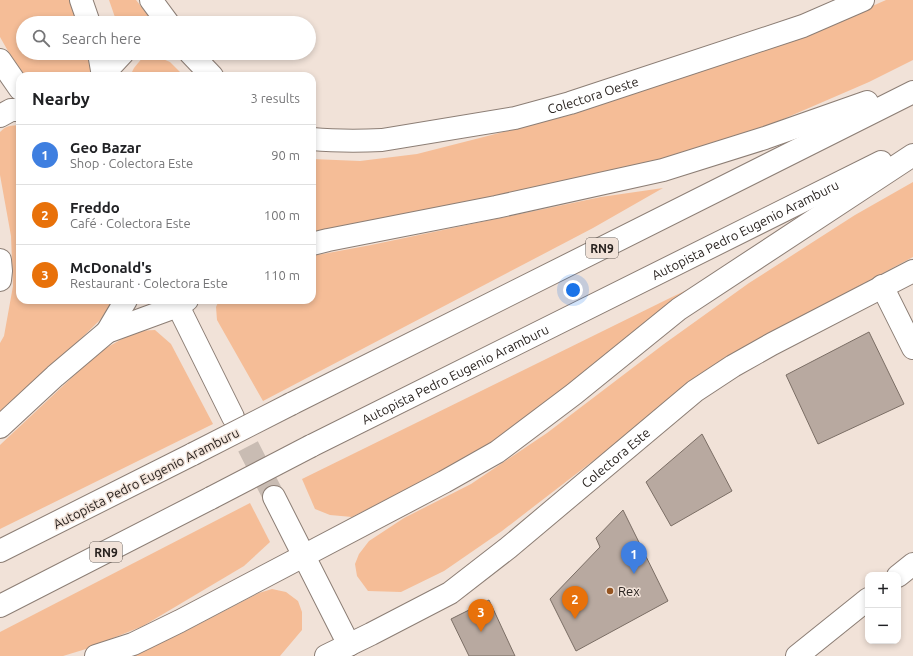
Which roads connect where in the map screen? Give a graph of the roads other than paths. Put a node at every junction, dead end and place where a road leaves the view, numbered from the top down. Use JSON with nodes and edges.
{"nodes":[{"id":1,"x":80,"y":0,"type":"edge"},
{"id":2,"x":151,"y":0,"type":"edge"},
{"id":3,"x":848,"y":3,"type":"edge"},
{"id":4,"x":86,"y":16,"type":"edge"},
{"id":5,"x":163,"y":16,"type":"edge"},
{"id":6,"x":0,"y":60,"type":"edge"},
{"id":7,"x":101,"y":60,"type":"edge"},
{"id":8,"x":116,"y":60,"type":"edge"},
{"id":9,"x":196,"y":60,"type":"edge"},
{"id":10,"x":103,"y":72,"type":"edge"},
{"id":11,"x":106,"y":72,"type":"edge"},
{"id":12,"x":208,"y":72,"type":"edge"},
{"id":13,"x":16,"y":83,"type":"edge"},
{"id":14,"x":913,"y":86,"type":"edge"},
{"id":15,"x":913,"y":92,"type":"edge"},
{"id":16,"x":16,"y":110,"type":"edge"},
{"id":17,"x":0,"y":116,"type":"edge"},
{"id":18,"x":316,"y":139,"type":"edge"},
{"id":19,"x":913,"y":146,"type":"edge"},
{"id":20,"x":913,"y":155,"type":"edge"},
{"id":21,"x":316,"y":243,"type":"edge"},
{"id":22,"x":0,"y":260,"type":"edge"},
{"id":23,"x":913,"y":270,"type":"edge"},
{"id":24,"x":0,"y":280,"type":"edge"},
{"id":25,"x":882,"y":286,"type":"junction"},
{"id":26,"x":124,"y":304,"type":"edge"},
{"id":27,"x":175,"y":304,"type":"edge"},
{"id":28,"x":181,"y":304,"type":"edge"},
{"id":29,"x":107,"y":332,"type":"junction"},
{"id":30,"x":913,"y":348,"type":"edge"},
{"id":31,"x":234,"y":417,"type":"tunnel mouth"},
{"id":32,"x":0,"y":427,"type":"edge"},
{"id":33,"x":274,"y":497,"type":"tunnel mouth"},
{"id":34,"x":0,"y":552,"type":"edge"},
{"id":35,"x":304,"y":557,"type":"junction"},
{"id":36,"x":913,"y":564,"type":"edge"},
{"id":37,"x":901,"y":574,"type":"edge"},
{"id":38,"x":865,"y":601,"type":"edge"},
{"id":39,"x":0,"y":606,"type":"edge"},
{"id":40,"x":349,"y":645,"type":"junction"},
{"id":41,"x":96,"y":656,"type":"edge"},
{"id":42,"x":326,"y":656,"type":"edge"},
{"id":43,"x":797,"y":656,"type":"edge"}],
"edges":[{"from":1,"to":4,"type":"main road"},
{"from":2,"to":5,"type":"main road"},
{"from":3,"to":18,"type":"main road","name":"Colectora Oeste"},
{"from":6,"to":13,"type":"main road"},
{"from":7,"to":10,"type":"main road"},
{"from":8,"to":11,"type":"main road"},
{"from":9,"to":12,"type":"main road"},
{"from":14,"to":21,"type":"main road"},
{"from":15,"to":34,"type":"main road","name":"Autopista Pedro Eugenio Aramburu","number":"RN9","bridge":true},
{"from":16,"to":17,"type":"main road"},
{"from":19,"to":39,"type":"main road","name":"Autopista Pedro Eugenio Aramburu","number":"RN9","bridge":true},
{"from":20,"to":35,"type":"main road"},
{"from":22,"to":24,"type":"main road"},
{"from":23,"to":25,"type":"main road","name":"Colectora Este"},
{"from":25,"to":30,"type":"main road"},
{"from":25,"to":40,"type":"main road","name":"Colectora Este"},
{"from":26,"to":29,"type":"main road"},
{"from":27,"to":29,"type":"main road"},
{"from":28,"to":31,"type":"main road"},
{"from":29,"to":32,"type":"main road"},
{"from":33,"to":35,"type":"main road"},
{"from":35,"to":40,"type":"main road"},
{"from":35,"to":41,"type":"main road"},
{"from":36,"to":37,"type":"main road"},
{"from":38,"to":43,"type":"main road"},
{"from":40,"to":42,"type":"main road","name":"Colectora Este"}]}
